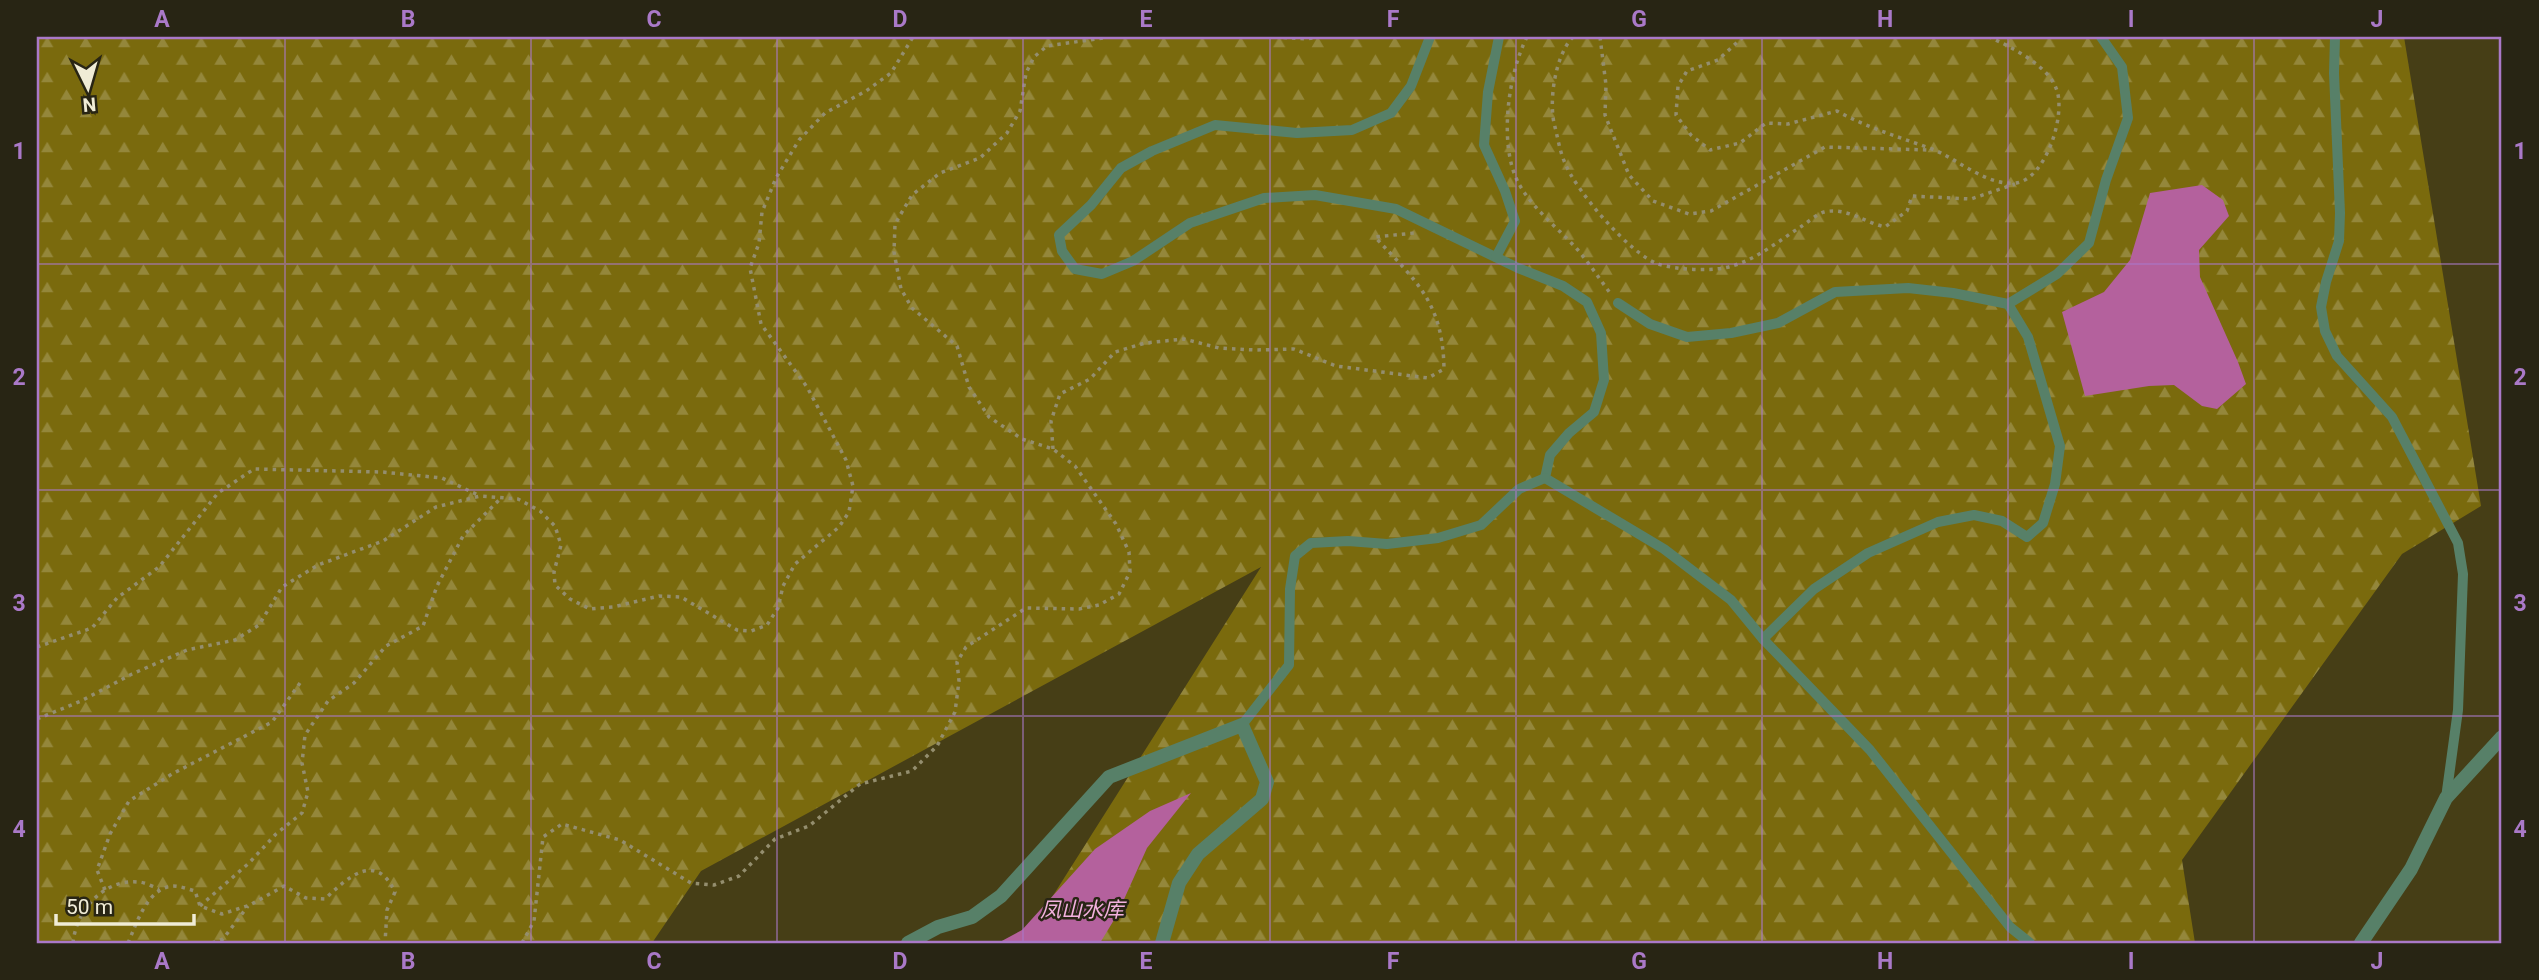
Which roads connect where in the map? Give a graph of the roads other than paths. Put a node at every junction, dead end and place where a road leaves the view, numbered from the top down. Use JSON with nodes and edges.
{"nodes":[{"id":1,"x":1430,"y":37,"type":"edge"},
{"id":2,"x":1499,"y":37,"type":"edge"},
{"id":3,"x":2101,"y":37,"type":"edge"},
{"id":4,"x":2336,"y":37,"type":"edge"},
{"id":5,"x":1496,"y":257,"type":"junction"},
{"id":6,"x":1618,"y":303,"type":"road end"},
{"id":7,"x":2008,"y":304,"type":"junction"},
{"id":8,"x":1545,"y":478,"type":"junction"},
{"id":9,"x":1763,"y":639,"type":"junction"},
{"id":10,"x":1242,"y":725,"type":"junction"},
{"id":11,"x":2502,"y":737,"type":"edge"},
{"id":12,"x":2446,"y":797,"type":"junction"},
{"id":13,"x":908,"y":943,"type":"edge"},
{"id":14,"x":1162,"y":943,"type":"edge"},
{"id":15,"x":2030,"y":943,"type":"edge"},
{"id":16,"x":2361,"y":943,"type":"edge"}],
"edges":[{"from":1,"to":5,"type":"lane"},
{"from":2,"to":5,"type":"lane"},
{"from":3,"to":7,"type":"lane"},
{"from":4,"to":12,"type":"lane"},
{"from":5,"to":8,"type":"lane"},
{"from":6,"to":7,"type":"lane"},
{"from":7,"to":9,"type":"lane"},
{"from":8,"to":9,"type":"lane"},
{"from":8,"to":10,"type":"lane"},
{"from":9,"to":15,"type":"lane"},
{"from":10,"to":13,"type":"street"},
{"from":10,"to":14,"type":"street"},
{"from":11,"to":12,"type":"street"},
{"from":12,"to":16,"type":"street"}]}
